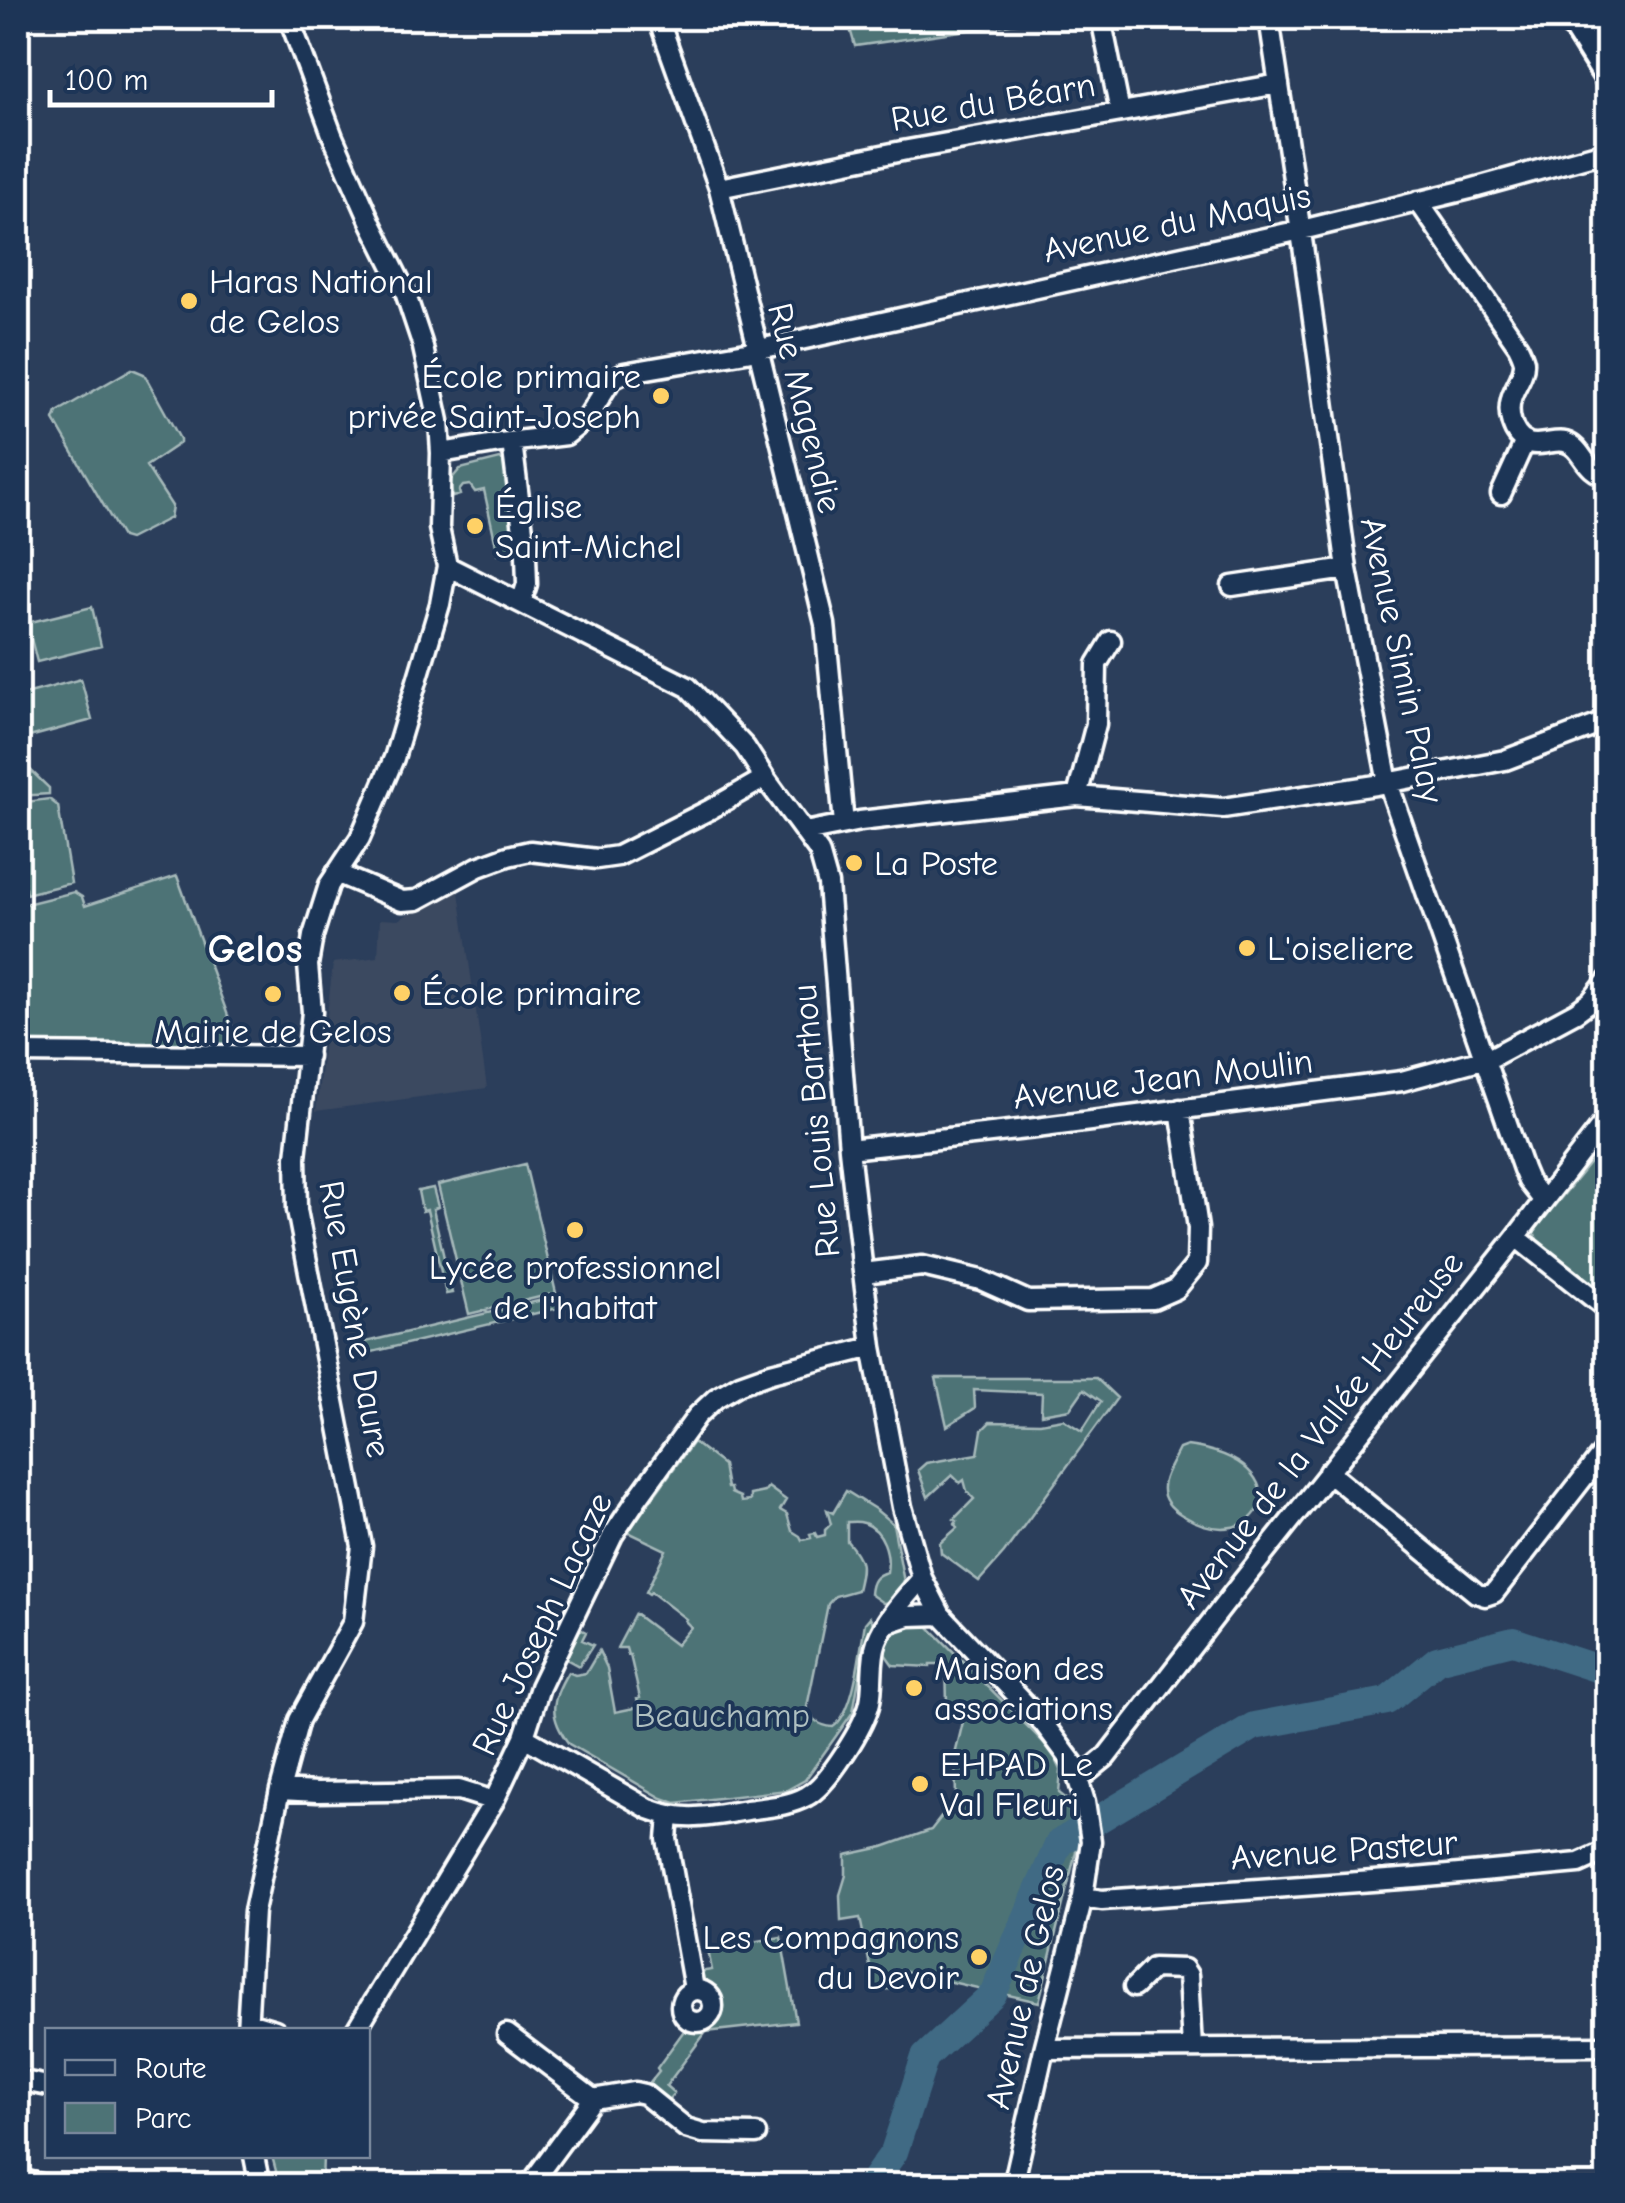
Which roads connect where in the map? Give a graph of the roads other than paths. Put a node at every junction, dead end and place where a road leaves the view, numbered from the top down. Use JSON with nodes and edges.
{"nodes":[{"id":1,"x":289,"y":18,"type":"edge"},
{"id":2,"x":658,"y":18,"type":"edge"},
{"id":3,"x":1100,"y":18,"type":"edge"},
{"id":4,"x":1269,"y":18,"type":"edge"},
{"id":5,"x":1569,"y":18,"type":"edge"},
{"id":6,"x":1608,"y":80,"type":"edge"},
{"id":7,"x":1279,"y":84,"type":"junction"},
{"id":8,"x":1120,"y":112,"type":"junction"},
{"id":9,"x":1608,"y":151,"type":"edge"},
{"id":10,"x":719,"y":188,"type":"junction"},
{"id":11,"x":1418,"y":201,"type":"junction"},
{"id":12,"x":1300,"y":230,"type":"junction"},
{"id":13,"x":758,"y":348,"type":"junction"},
{"id":14,"x":512,"y":442,"type":"junction"},
{"id":15,"x":1524,"y":442,"type":"junction"},
{"id":16,"x":441,"y":453,"type":"junction"},
{"id":17,"x":1608,"y":476,"type":"edge"},
{"id":18,"x":1501,"y":494,"type":"dead end"},
{"id":19,"x":448,"y":566,"type":"junction"},
{"id":20,"x":1346,"y":568,"type":"junction"},
{"id":21,"x":1232,"y":586,"type":"dead end"},
{"id":22,"x":521,"y":603,"type":"junction"},
{"id":23,"x":1110,"y":641,"type":"dead end"},
{"id":24,"x":1608,"y":721,"type":"edge"},
{"id":25,"x":765,"y":778,"type":"junction"},
{"id":26,"x":1388,"y":783,"type":"junction"},
{"id":27,"x":1077,"y":796,"type":"junction"},
{"id":28,"x":844,"y":824,"type":"junction"},
{"id":29,"x":805,"y":832,"type":"junction"},
{"id":30,"x":819,"y":852,"type":"junction"},
{"id":31,"x":336,"y":874,"type":"junction"},
{"id":32,"x":1608,"y":980,"type":"edge"},
{"id":33,"x":18,"y":1053,"type":"edge"},
{"id":34,"x":308,"y":1056,"type":"junction"},
{"id":35,"x":1484,"y":1060,"type":"junction"},
{"id":36,"x":1180,"y":1109,"type":"junction"},
{"id":37,"x":1608,"y":1117,"type":"edge"},
{"id":38,"x":848,"y":1149,"type":"junction"},
{"id":39,"x":1543,"y":1200,"type":"junction"},
{"id":40,"x":1516,"y":1237,"type":"junction"},
{"id":41,"x":863,"y":1273,"type":"junction"},
{"id":42,"x":1608,"y":1310,"type":"edge"},
{"id":43,"x":872,"y":1347,"type":"junction"},
{"id":44,"x":1608,"y":1446,"type":"edge"},
{"id":45,"x":1328,"y":1472,"type":"junction"},
{"id":46,"x":922,"y":1578,"type":"junction"},
{"id":47,"x":941,"y":1615,"type":"junction"},
{"id":48,"x":887,"y":1623,"type":"junction"},
{"id":49,"x":524,"y":1737,"type":"junction"},
{"id":50,"x":1080,"y":1779,"type":"junction"},
{"id":51,"x":280,"y":1790,"type":"junction"},
{"id":52,"x":494,"y":1801,"type":"junction"},
{"id":53,"x":1085,"y":1802,"type":"joint"},
{"id":54,"x":670,"y":1817,"type":"junction"},
{"id":55,"x":1608,"y":1850,"type":"edge"},
{"id":56,"x":1082,"y":1897,"type":"junction"},
{"id":57,"x":1134,"y":1986,"type":"dead end"},
{"id":58,"x":694,"y":1990,"type":"dead end"},
{"id":59,"x":247,"y":2026,"type":"edge"},
{"id":60,"x":357,"y":2028,"type":"edge"},
{"id":61,"x":507,"y":2034,"type":"dead end"},
{"id":62,"x":1608,"y":2046,"type":"edge"},
{"id":63,"x":1192,"y":2048,"type":"junction"},
{"id":64,"x":1044,"y":2049,"type":"junction"},
{"id":65,"x":18,"y":2080,"type":"edge"},
{"id":66,"x":45,"y":2085,"type":"edge"},
{"id":67,"x":593,"y":2099,"type":"junction"},
{"id":68,"x":756,"y":2134,"type":"dead end"},
{"id":69,"x":254,"y":2158,"type":"edge"},
{"id":70,"x":260,"y":2186,"type":"edge"},
{"id":71,"x":529,"y":2186,"type":"edge"},
{"id":72,"x":1014,"y":2186,"type":"edge"}],
"edges":[{"from":1,"to":16,"type":"street"},
{"from":2,"to":10,"type":"street","name":"Rue Magendie"},
{"from":3,"to":8,"type":"street"},
{"from":4,"to":7,"type":"street","name":"Avenue Simin Palay"},
{"from":5,"to":6,"type":"main road"},
{"from":7,"to":8,"type":"street","name":"Rue du Béarn"},
{"from":7,"to":12,"type":"street","name":"Avenue Simin Palay"},
{"from":8,"to":10,"type":"street","name":"Rue du Béarn"},
{"from":9,"to":11,"type":"street","name":"Avenue du Maquis"},
{"from":10,"to":13,"type":"street","name":"Rue Magendie"},
{"from":11,"to":12,"type":"street","name":"Avenue du Maquis"},
{"from":11,"to":15,"type":"street"},
{"from":12,"to":13,"type":"street","name":"Avenue du Maquis"},
{"from":12,"to":20,"type":"street","name":"Avenue Simin Palay"},
{"from":13,"to":14,"type":"street","name":"Avenue du Maquis"},
{"from":13,"to":28,"type":"street","name":"Rue Magendie"},
{"from":14,"to":16,"type":"street","name":"Avenue du Maquis"},
{"from":14,"to":22,"type":"street"},
{"from":15,"to":17,"type":"street"},
{"from":15,"to":18,"type":"street"},
{"from":16,"to":19,"type":"street"},
{"from":19,"to":22,"type":"street","name":"Rue Louis Barthou"},
{"from":19,"to":31,"type":"street","name":"Rue Eugène Daure"},
{"from":20,"to":21,"type":"street"},
{"from":20,"to":26,"type":"street","name":"Avenue Simin Palay"},
{"from":22,"to":25,"type":"street","name":"Rue Louis Barthou"},
{"from":23,"to":27,"type":"street"},
{"from":24,"to":26,"type":"street"},
{"from":25,"to":29,"type":"street","name":"Rue Louis Barthou"},
{"from":25,"to":31,"type":"street"},
{"from":26,"to":27,"type":"street"},
{"from":26,"to":35,"type":"street","name":"Avenue Simin Palay"},
{"from":27,"to":28,"type":"street"},
{"from":28,"to":29,"type":"street"},
{"from":28,"to":30,"type":"street"},
{"from":29,"to":30,"type":"street","name":"Rue Louis Barthou"},
{"from":30,"to":38,"type":"street","name":"Rue Louis Barthou"},
{"from":31,"to":34,"type":"street","name":"Rue Eugène Daure"},
{"from":32,"to":35,"type":"street","name":"Avenue Jean Moulin"},
{"from":33,"to":34,"type":"street"},
{"from":34,"to":51,"type":"street","name":"Rue Eugène Daure"},
{"from":35,"to":36,"type":"street","name":"Avenue Jean Moulin"},
{"from":35,"to":39,"type":"street","name":"Avenue Simin Palay"},
{"from":36,"to":38,"type":"street","name":"Avenue Jean Moulin"},
{"from":36,"to":41,"type":"street"},
{"from":37,"to":39,"type":"street","name":"Avenue de la Vallée Heureuse"},
{"from":38,"to":41,"type":"street","name":"Rue Louis Barthou"},
{"from":39,"to":40,"type":"street","name":"Avenue de la Vallée Heureuse"},
{"from":40,"to":42,"type":"street"},
{"from":40,"to":45,"type":"street","name":"Avenue de la Vallée Heureuse"},
{"from":41,"to":43,"type":"street","name":"Rue Louis Barthou"},
{"from":43,"to":46,"type":"street","name":"Rue Louis Barthou"},
{"from":43,"to":49,"type":"street","name":"Rue Joseph Lacaze"},
{"from":44,"to":45,"type":"street"},
{"from":45,"to":50,"type":"street","name":"Avenue de la Vallée Heureuse"},
{"from":46,"to":47,"type":"street","name":"Rue Louis Barthou"},
{"from":46,"to":48,"type":"street"},
{"from":47,"to":48,"type":"street"},
{"from":47,"to":50,"type":"street","name":"Rue Louis Barthou"},
{"from":48,"to":54,"type":"street"},
{"from":49,"to":52,"type":"street","name":"Rue Joseph Lacaze"},
{"from":49,"to":54,"type":"street"},
{"from":50,"to":53,"type":"street","name":"Rue Louis Barthou"},
{"from":51,"to":52,"type":"street"},
{"from":51,"to":59,"type":"street","name":"Rue Eugène Daure"},
{"from":52,"to":60,"type":"street","name":"Rue Joseph Lacaze"},
{"from":53,"to":56,"type":"street","name":"Avenue de Gelos"},
{"from":54,"to":58,"type":"street"},
{"from":55,"to":56,"type":"street","name":"Avenue Pasteur"},
{"from":56,"to":64,"type":"street","name":"Avenue de Gelos"},
{"from":57,"to":63,"type":"street"},
{"from":61,"to":67,"type":"street"},
{"from":62,"to":63,"type":"street"},
{"from":63,"to":64,"type":"street"},
{"from":64,"to":72,"type":"street","name":"Avenue de Gelos"},
{"from":65,"to":66,"type":"street"},
{"from":67,"to":68,"type":"street"},
{"from":67,"to":71,"type":"street"},
{"from":69,"to":70,"type":"street"}]}
